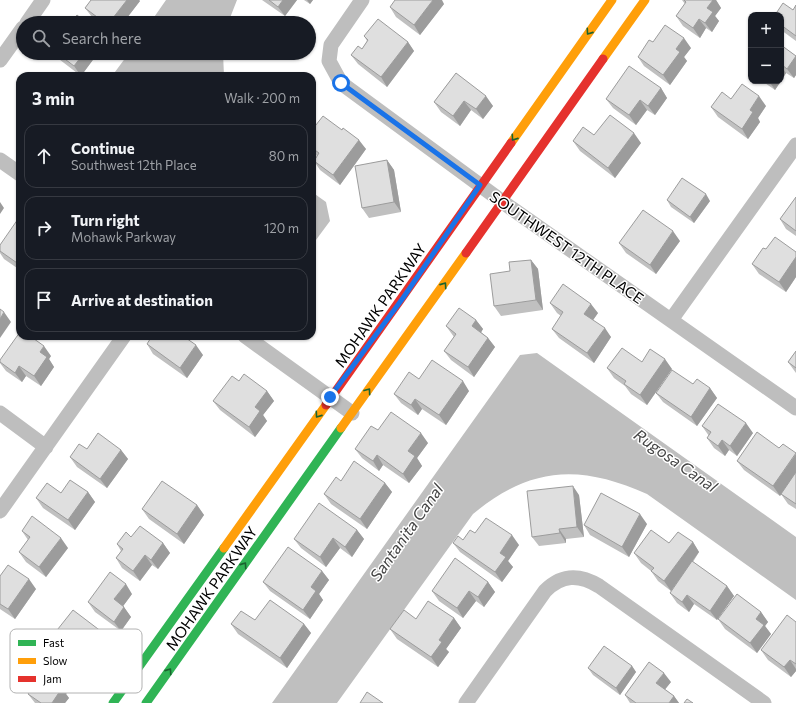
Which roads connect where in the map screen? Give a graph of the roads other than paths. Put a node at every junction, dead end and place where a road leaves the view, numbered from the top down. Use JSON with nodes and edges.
{"nodes":[{"id":1,"x":43,"y":0,"type":"edge"},
{"id":2,"x":362,"y":0,"type":"edge"},
{"id":3,"x":612,"y":0,"type":"edge"},
{"id":4,"x":645,"y":0,"type":"edge"},
{"id":5,"x":32,"y":16,"type":"edge"},
{"id":6,"x":16,"y":38,"type":"edge"},
{"id":7,"x":0,"y":60,"type":"edge"},
{"id":8,"x":796,"y":145,"type":"edge"},
{"id":9,"x":0,"y":160,"type":"edge"},
{"id":10,"x":16,"y":171,"type":"edge"},
{"id":11,"x":480,"y":185,"type":"junction"},
{"id":12,"x":502,"y":201,"type":"junction"},
{"id":13,"x":671,"y":320,"type":"junction"},
{"id":14,"x":121,"y":340,"type":"edge"},
{"id":15,"x":251,"y":340,"type":"edge"},
{"id":16,"x":330,"y":397,"type":"junction"},
{"id":17,"x":796,"y":408,"type":"edge"},
{"id":18,"x":0,"y":413,"type":"edge"},
{"id":19,"x":352,"y":413,"type":"junction"},
{"id":20,"x":46,"y":447,"type":"junction"},
{"id":21,"x":0,"y":511,"type":"edge"},
{"id":22,"x":142,"y":662,"type":"edge"},
{"id":23,"x":120,"y":693,"type":"edge"},
{"id":24,"x":113,"y":703,"type":"edge"},
{"id":25,"x":146,"y":703,"type":"edge"},
{"id":26,"x":466,"y":703,"type":"edge"},
{"id":27,"x":764,"y":703,"type":"edge"}],
"edges":[{"from":1,"to":5,"type":"street"},
{"from":2,"to":11,"type":"street","name":"SOUTHWEST 12TH PLACE"},
{"from":3,"to":11,"type":"street","name":"MOHAWK PARKWAY","one_way":true},
{"from":4,"to":12,"type":"street","name":"MOHAWK PARKWAY"},
{"from":6,"to":7,"type":"street"},
{"from":8,"to":13,"type":"street"},
{"from":9,"to":10,"type":"street"},
{"from":11,"to":12,"type":"street","name":"SOUTHWEST 12TH PLACE"},
{"from":11,"to":16,"type":"street","name":"MOHAWK PARKWAY"},
{"from":12,"to":13,"type":"street","name":"SOUTHWEST 12TH PLACE"},
{"from":19,"to":12,"type":"street","name":"MOHAWK PARKWAY","one_way":true},
{"from":13,"to":17,"type":"street","name":"SOUTHWEST 12TH PLACE"},
{"from":14,"to":20,"type":"street"},
{"from":15,"to":16,"type":"street"},
{"from":16,"to":19,"type":"street"},
{"from":16,"to":22,"type":"street","name":"MOHAWK PARKWAY","one_way":true},
{"from":18,"to":20,"type":"street"},
{"from":25,"to":19,"type":"street","name":"MOHAWK PARKWAY","one_way":true},
{"from":20,"to":21,"type":"street"},
{"from":23,"to":24,"type":"street","name":"MOHAWK PARKWAY","one_way":true},
{"from":26,"to":27,"type":"street"}]}
